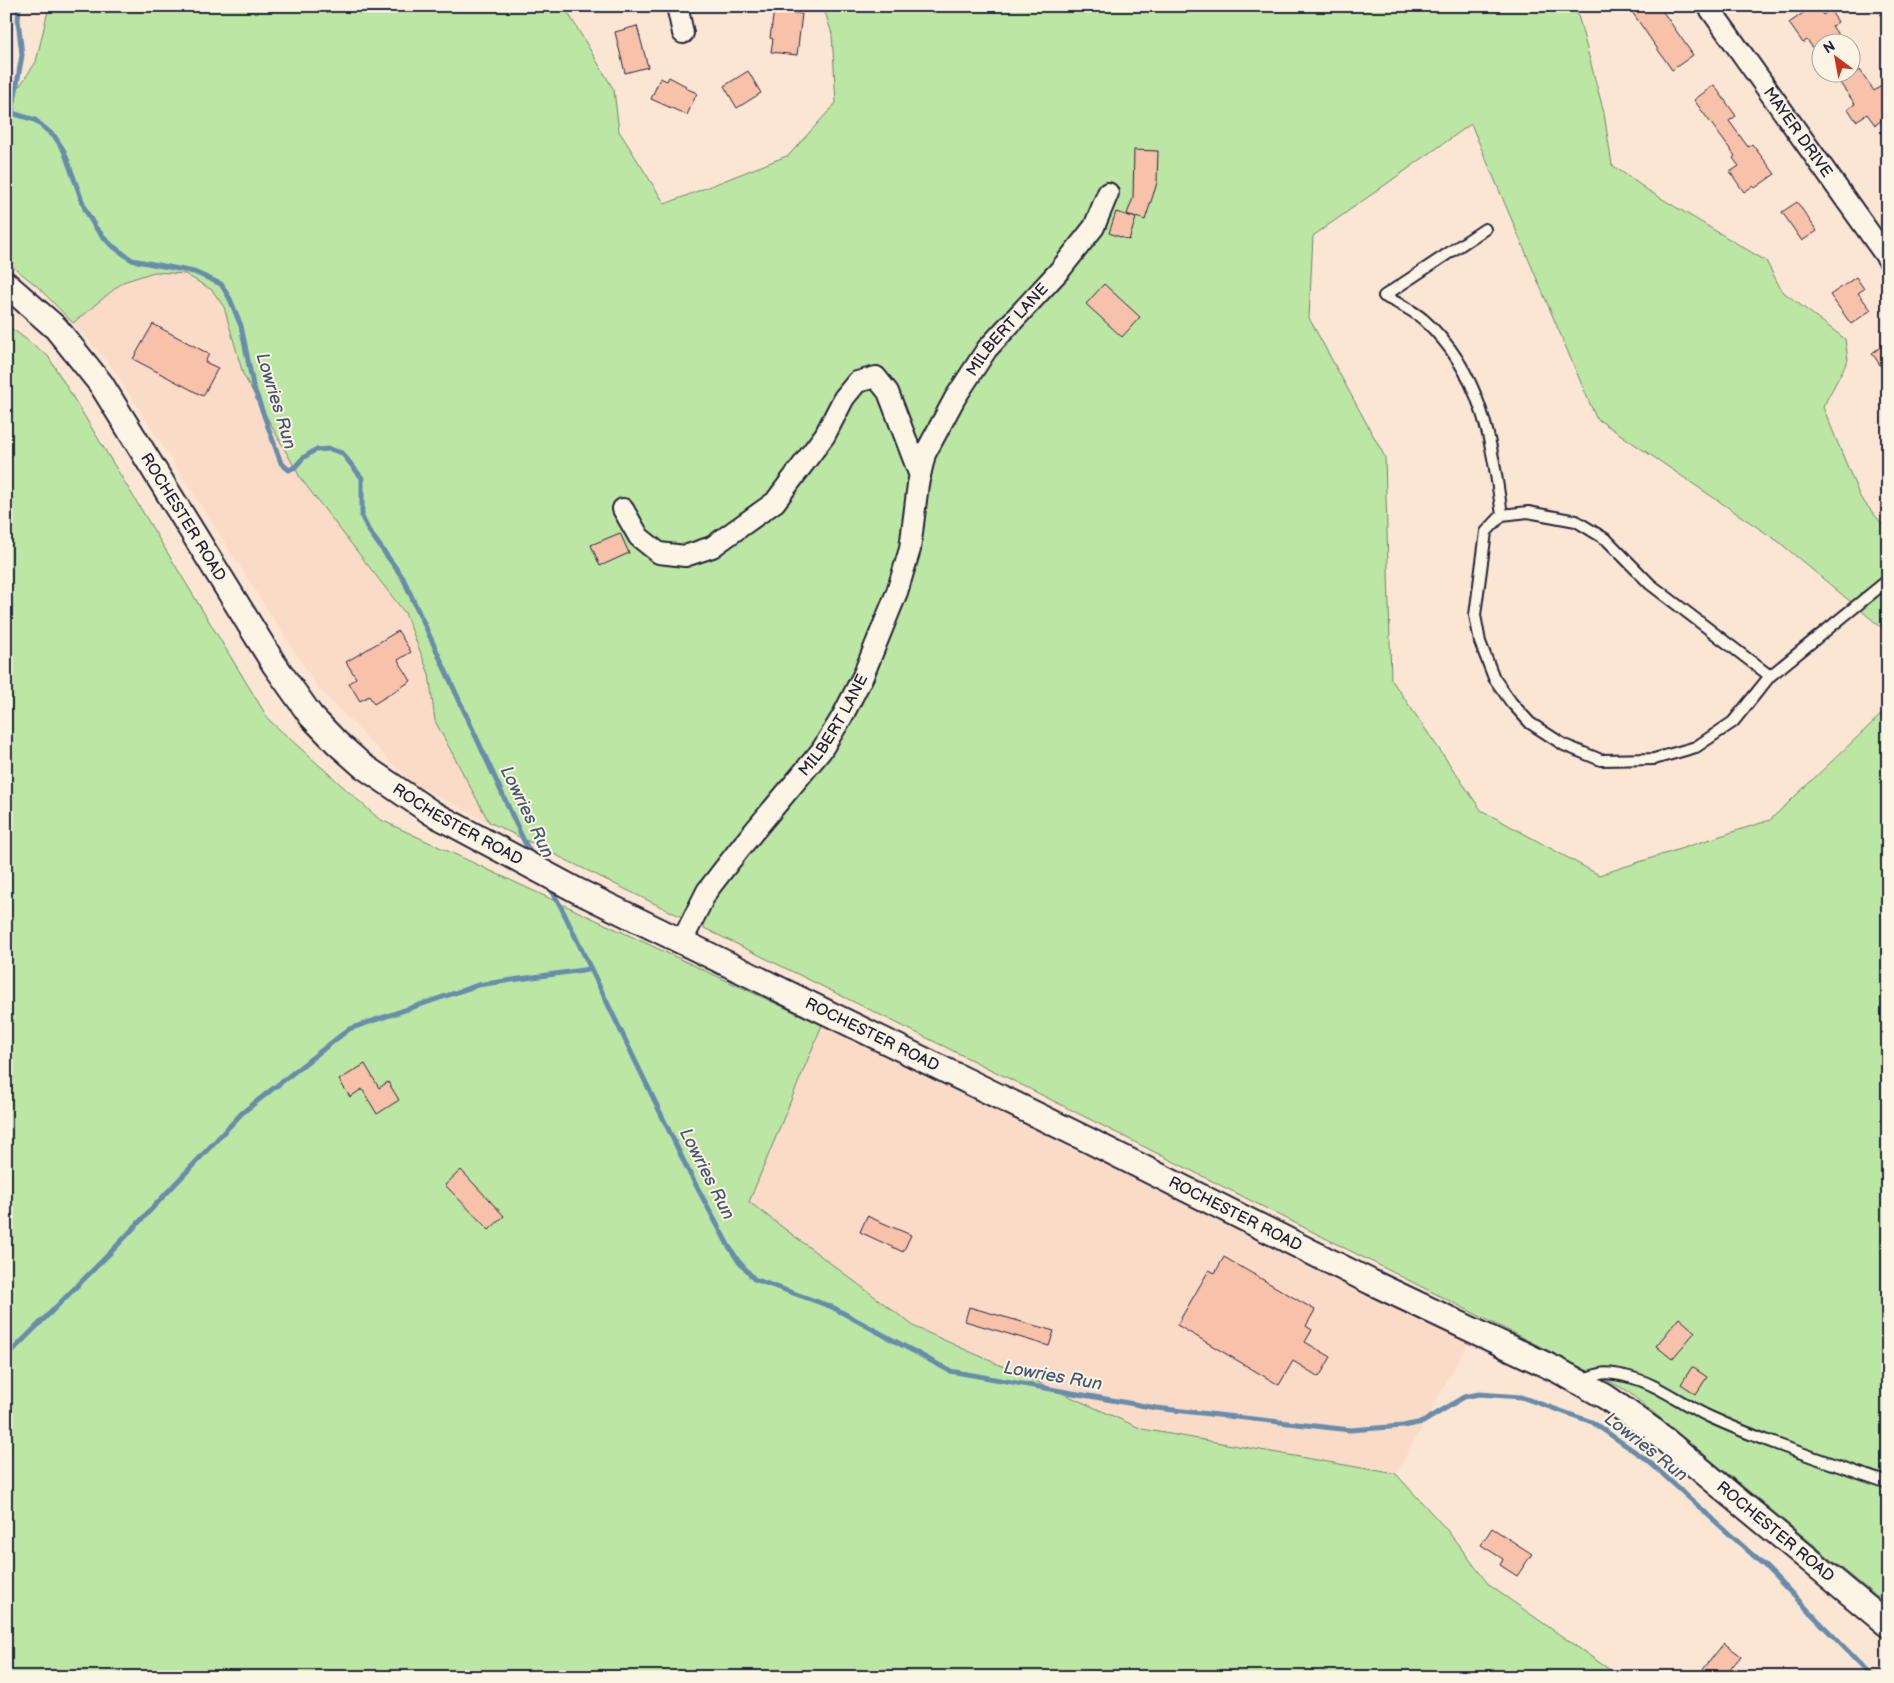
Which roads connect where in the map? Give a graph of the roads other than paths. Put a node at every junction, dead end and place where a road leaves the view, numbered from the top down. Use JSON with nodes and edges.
{"nodes":[{"id":1,"x":677,"y":6,"type":"edge"},
{"id":2,"x":1708,"y":6,"type":"edge"},
{"id":3,"x":684,"y":34,"type":"dead end"},
{"id":4,"x":1108,"y":193,"type":"dead end"},
{"id":5,"x":1485,"y":229,"type":"dead end"},
{"id":6,"x":1888,"y":260,"type":"edge"},
{"id":7,"x":6,"y":284,"type":"edge"},
{"id":8,"x":920,"y":476,"type":"junction"},
{"id":9,"x":623,"y":509,"type":"dead end"},
{"id":10,"x":1502,"y":515,"type":"junction"},
{"id":11,"x":1888,"y":580,"type":"edge"},
{"id":12,"x":1770,"y":676,"type":"junction"},
{"id":13,"x":682,"y":941,"type":"junction"},
{"id":14,"x":1577,"y":1381,"type":"junction"},
{"id":15,"x":1888,"y":1482,"type":"edge"},
{"id":16,"x":1888,"y":1624,"type":"edge"}],
"edges":[{"from":1,"to":3,"type":"street"},
{"from":2,"to":6,"type":"street","name":"MAYER DRIVE"},
{"from":4,"to":8,"type":"street","name":"MILBERT LANE"},
{"from":5,"to":10,"type":"lane"},
{"from":7,"to":13,"type":"street","name":"ROCHESTER ROAD"},
{"from":8,"to":9,"type":"street","name":"MILBERT LANE"},
{"from":8,"to":13,"type":"street","name":"MILBERT LANE"},
{"from":10,"to":12,"type":"lane"},
{"from":10,"to":12,"type":"lane"},
{"from":11,"to":12,"type":"lane"},
{"from":13,"to":14,"type":"street","name":"ROCHESTER ROAD"},
{"from":14,"to":15,"type":"lane"},
{"from":14,"to":16,"type":"street","name":"ROCHESTER ROAD"}]}
